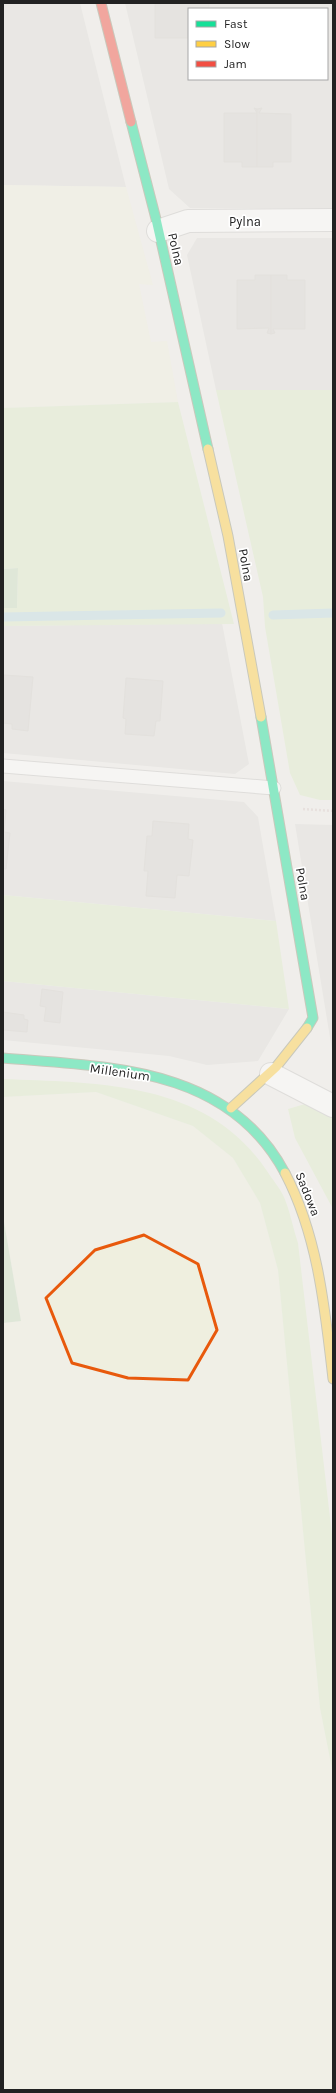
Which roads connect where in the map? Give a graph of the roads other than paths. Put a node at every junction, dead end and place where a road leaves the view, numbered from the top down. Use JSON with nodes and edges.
{"nodes":[{"id":1,"x":101,"y":3,"type":"edge"},
{"id":2,"x":333,"y":220,"type":"edge"},
{"id":3,"x":158,"y":231,"type":"junction"},
{"id":4,"x":3,"y":766,"type":"edge"},
{"id":5,"x":274,"y":788,"type":"junction"},
{"id":6,"x":3,"y":1058,"type":"edge"},
{"id":7,"x":271,"y":1074,"type":"junction"},
{"id":8,"x":333,"y":1106,"type":"edge"},
{"id":9,"x":231,"y":1108,"type":"junction"},
{"id":10,"x":333,"y":1379,"type":"edge"}],
"edges":[{"from":1,"to":3,"type":"street","name":"Polna"},
{"from":2,"to":3,"type":"street","name":"Pylna"},
{"from":3,"to":5,"type":"street","name":"Polna"},
{"from":4,"to":5,"type":"lane"},
{"from":5,"to":7,"type":"street","name":"Polna"},
{"from":6,"to":9,"type":"street","name":"Millenium"},
{"from":7,"to":8,"type":"street"},
{"from":7,"to":9,"type":"street","name":"Polna"},
{"from":9,"to":10,"type":"street","name":"Sadowa"}]}
